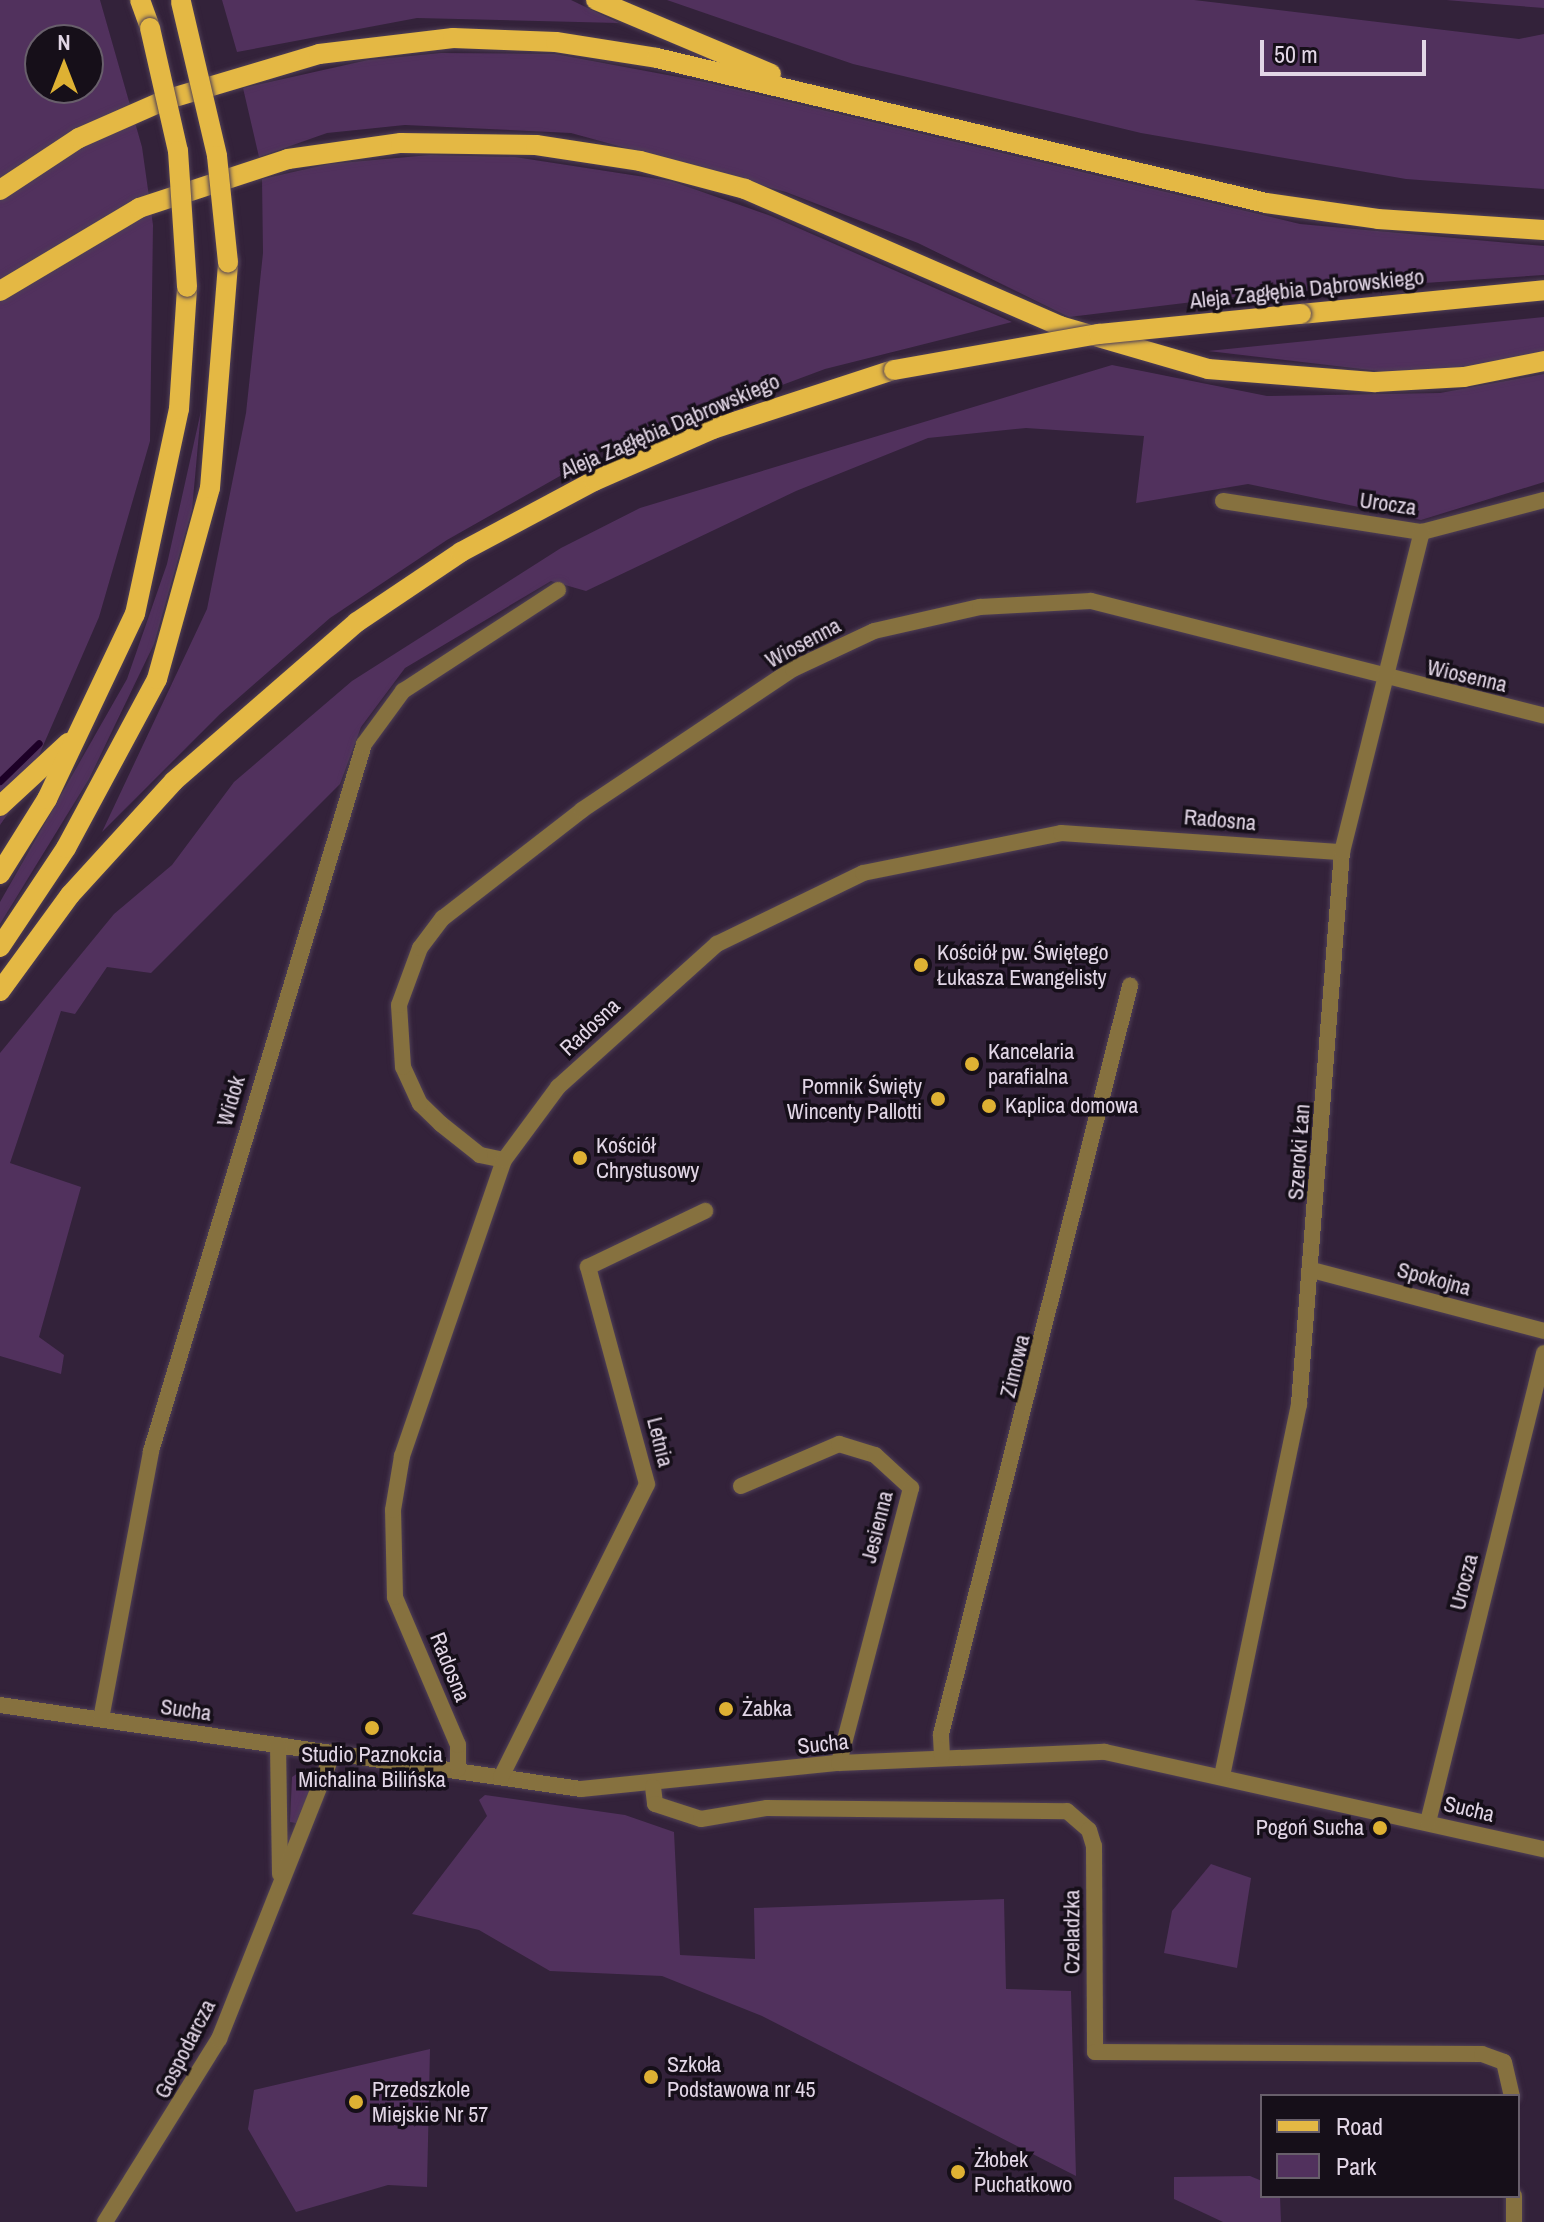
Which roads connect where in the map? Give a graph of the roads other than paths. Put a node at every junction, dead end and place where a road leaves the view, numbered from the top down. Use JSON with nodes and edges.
{"nodes":[{"id":1,"x":140,"y":0,"type":"edge"},
{"id":2,"x":596,"y":0,"type":"edge"},
{"id":3,"x":181,"y":1,"type":"edge"},
{"id":4,"x":841,"y":103,"type":"junction"},
{"id":5,"x":0,"y":190,"type":"edge"},
{"id":6,"x":1544,"y":230,"type":"edge"},
{"id":7,"x":1544,"y":290,"type":"edge"},
{"id":8,"x":0,"y":291,"type":"edge"},
{"id":9,"x":1544,"y":361,"type":"edge"},
{"id":10,"x":1544,"y":500,"type":"edge"},
{"id":11,"x":1223,"y":501,"type":"dead end"},
{"id":12,"x":1422,"y":532,"type":"junction"},
{"id":13,"x":558,"y":590,"type":"dead end"},
{"id":14,"x":1388,"y":681,"type":"junction"},
{"id":15,"x":1544,"y":716,"type":"edge"},
{"id":16,"x":82,"y":729,"type":"junction"},
{"id":17,"x":0,"y":806,"type":"edge"},
{"id":18,"x":1342,"y":852,"type":"junction"},
{"id":19,"x":0,"y":874,"type":"edge"},
{"id":20,"x":0,"y":947,"type":"edge"},
{"id":21,"x":1130,"y":986,"type":"dead end"},
{"id":22,"x":0,"y":991,"type":"edge"},
{"id":23,"x":504,"y":1160,"type":"junction"},
{"id":24,"x":705,"y":1211,"type":"dead end"},
{"id":25,"x":1312,"y":1270,"type":"junction"},
{"id":26,"x":1544,"y":1331,"type":"edge"},
{"id":27,"x":1544,"y":1353,"type":"edge"},
{"id":28,"x":741,"y":1486,"type":"dead end"},
{"id":29,"x":0,"y":1705,"type":"edge"},
{"id":30,"x":101,"y":1719,"type":"junction"},
{"id":31,"x":278,"y":1745,"type":"junction"},
{"id":32,"x":333,"y":1752,"type":"junction"},
{"id":33,"x":942,"y":1756,"type":"junction"},
{"id":34,"x":839,"y":1763,"type":"junction"},
{"id":35,"x":458,"y":1769,"type":"junction"},
{"id":36,"x":1222,"y":1776,"type":"junction"},
{"id":37,"x":501,"y":1777,"type":"junction"},
{"id":38,"x":653,"y":1787,"type":"junction"},
{"id":39,"x":1428,"y":1822,"type":"junction"},
{"id":40,"x":1544,"y":1849,"type":"edge"},
{"id":41,"x":279,"y":1884,"type":"junction"},
{"id":42,"x":1512,"y":2094,"type":"edge"},
{"id":43,"x":1514,"y":2198,"type":"edge"},
{"id":44,"x":105,"y":2222,"type":"edge"},
{"id":45,"x":1514,"y":2222,"type":"edge"}],
"edges":[{"from":1,"to":16,"type":"main road","bridge":true},
{"from":2,"to":4,"type":"main road"},
{"from":3,"to":20,"type":"main road","bridge":true},
{"from":4,"to":5,"type":"main road"},
{"from":4,"to":6,"type":"main road"},
{"from":7,"to":22,"type":"main road","name":"Aleja Zagłębia Dąbrowskiego","bridge":true},
{"from":8,"to":9,"type":"main road"},
{"from":10,"to":12,"type":"street","name":"Urocza"},
{"from":11,"to":12,"type":"street","name":"Urocza"},
{"from":12,"to":14,"type":"street","name":"Szeroki Łan"},
{"from":13,"to":30,"type":"street","name":"Widok"},
{"from":14,"to":15,"type":"street","name":"Wiosenna"},
{"from":14,"to":18,"type":"street","name":"Szeroki Łan"},
{"from":14,"to":23,"type":"street","name":"Wiosenna"},
{"from":16,"to":17,"type":"main road"},
{"from":16,"to":19,"type":"main road"},
{"from":18,"to":23,"type":"street","name":"Radosna"},
{"from":18,"to":25,"type":"street","name":"Szeroki Łan"},
{"from":21,"to":33,"type":"street","name":"Zimowa"},
{"from":23,"to":35,"type":"street","name":"Radosna"},
{"from":24,"to":37,"type":"street","name":"Letnia"},
{"from":25,"to":26,"type":"street","name":"Spokojna"},
{"from":25,"to":36,"type":"street","name":"Szeroki Łan"},
{"from":27,"to":39,"type":"street","name":"Urocza"},
{"from":28,"to":34,"type":"street","name":"Jesienna"},
{"from":29,"to":30,"type":"street","name":"Sucha"},
{"from":30,"to":31,"type":"street","name":"Sucha"},
{"from":31,"to":32,"type":"street","name":"Sucha"},
{"from":31,"to":41,"type":"street","name":"Gospodarcza"},
{"from":32,"to":35,"type":"street","name":"Sucha"},
{"from":32,"to":41,"type":"street","name":"Gospodarcza"},
{"from":33,"to":34,"type":"street","name":"Sucha"},
{"from":33,"to":36,"type":"street","name":"Sucha"},
{"from":34,"to":38,"type":"street","name":"Sucha"},
{"from":35,"to":37,"type":"street","name":"Sucha"},
{"from":36,"to":39,"type":"street","name":"Sucha"},
{"from":37,"to":38,"type":"street","name":"Sucha"},
{"from":38,"to":42,"type":"street","name":"Czeladzka"},
{"from":39,"to":40,"type":"street","name":"Sucha"},
{"from":41,"to":44,"type":"street","name":"Gospodarcza"},
{"from":43,"to":45,"type":"street"}]}
